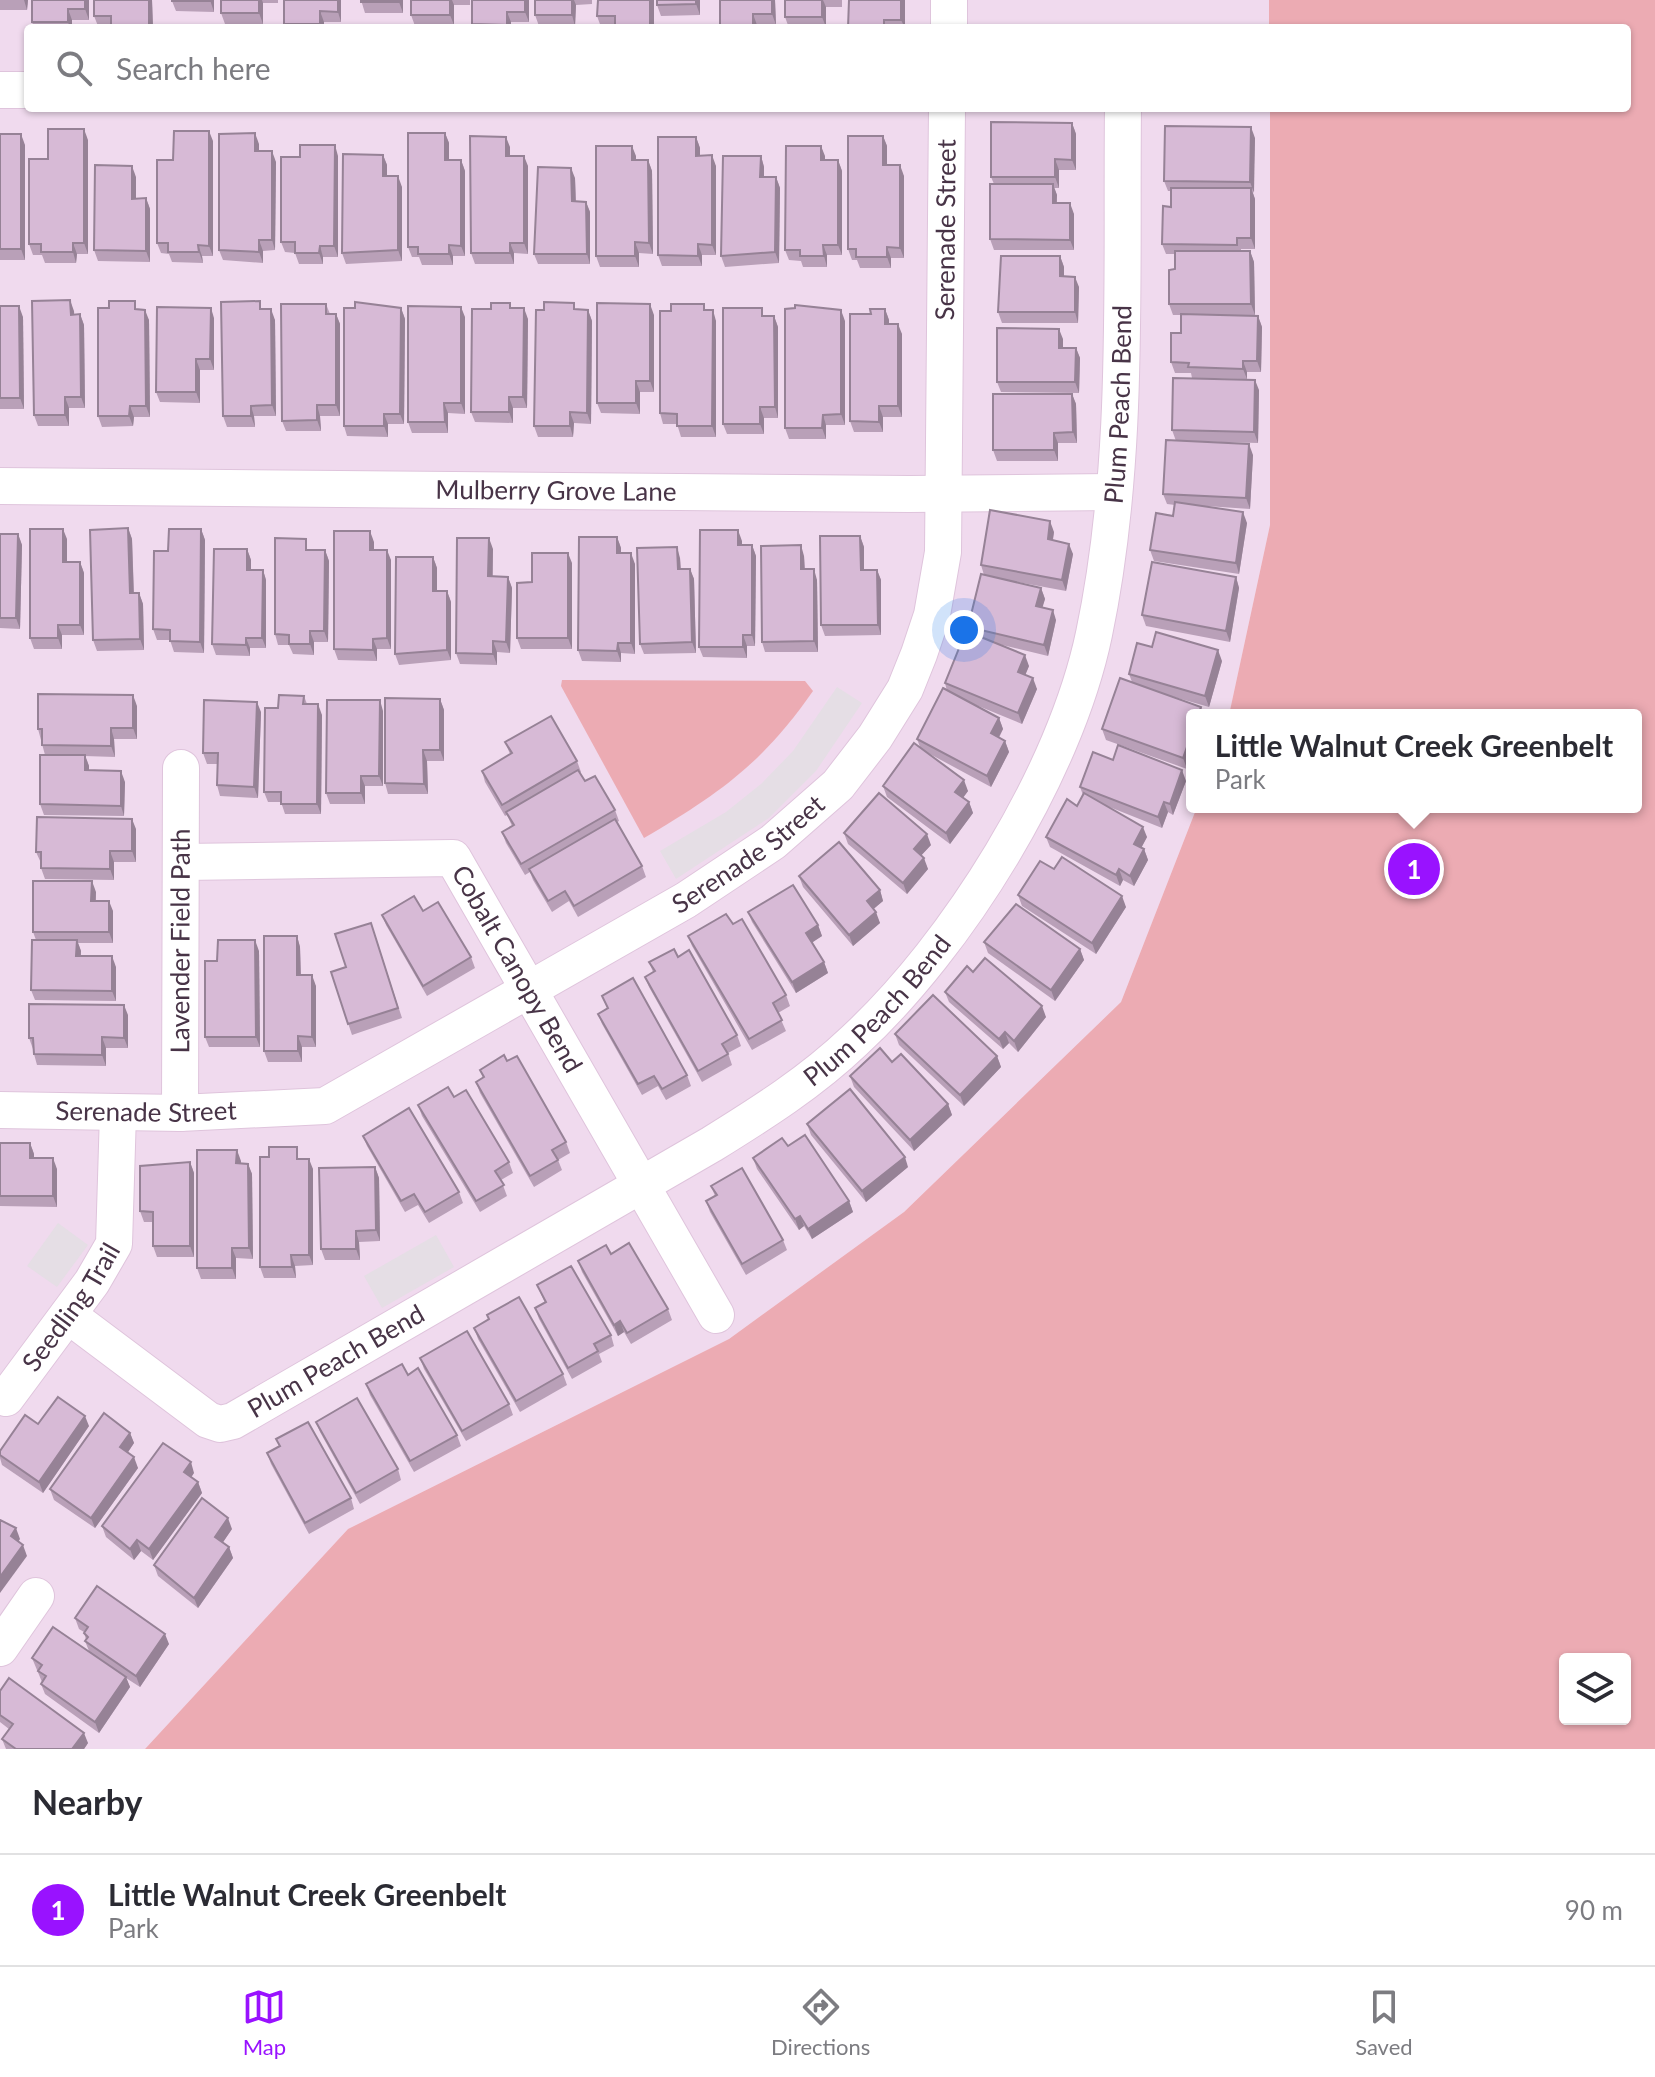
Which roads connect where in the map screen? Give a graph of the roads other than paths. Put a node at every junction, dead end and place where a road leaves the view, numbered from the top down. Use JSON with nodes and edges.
{"nodes":[{"id":1,"x":949,"y":0,"type":"edge"},
{"id":2,"x":949,"y":24,"type":"edge"},
{"id":3,"x":0,"y":90,"type":"edge"},
{"id":4,"x":24,"y":90,"type":"edge"},
{"id":5,"x":947,"y":112,"type":"edge"},
{"id":6,"x":1123,"y":112,"type":"edge"},
{"id":7,"x":0,"y":486,"type":"edge"},
{"id":8,"x":1112,"y":492,"type":"junction"},
{"id":9,"x":944,"y":494,"type":"junction"},
{"id":10,"x":181,"y":768,"type":"dead end"},
{"id":11,"x":183,"y":862,"type":"junction"},
{"id":12,"x":531,"y":990,"type":"junction"},
{"id":13,"x":0,"y":1110,"type":"edge"},
{"id":14,"x":118,"y":1113,"type":"junction"},
{"id":15,"x":180,"y":1113,"type":"junction"},
{"id":16,"x":640,"y":1186,"type":"junction"},
{"id":17,"x":68,"y":1315,"type":"junction"},
{"id":18,"x":716,"y":1315,"type":"dead end"},
{"id":19,"x":6,"y":1398,"type":"dead end"},
{"id":20,"x":36,"y":1596,"type":"dead end"},
{"id":21,"x":0,"y":1648,"type":"edge"}],
"edges":[{"from":1,"to":2,"type":"street"},
{"from":3,"to":4,"type":"street"},
{"from":5,"to":9,"type":"street","name":"Serenade Street"},
{"from":6,"to":8,"type":"street","name":"Plum Peach Bend"},
{"from":7,"to":9,"type":"street","name":"Mulberry Grove Lane"},
{"from":8,"to":9,"type":"street","name":"Mulberry Grove Lane"},
{"from":8,"to":16,"type":"street","name":"Plum Peach Bend"},
{"from":9,"to":12,"type":"street","name":"Serenade Street"},
{"from":10,"to":11,"type":"street","name":"Lavender Field Path"},
{"from":11,"to":12,"type":"street","name":"Cobalt Canopy Bend"},
{"from":11,"to":15,"type":"street","name":"Lavender Field Path"},
{"from":12,"to":15,"type":"street","name":"Serenade Street"},
{"from":12,"to":16,"type":"street","name":"Cobalt Canopy Bend"},
{"from":13,"to":14,"type":"street","name":"Serenade Street"},
{"from":14,"to":15,"type":"street","name":"Serenade Street"},
{"from":14,"to":17,"type":"street","name":"Seedling Trail"},
{"from":16,"to":17,"type":"street","name":"Plum Peach Bend"},
{"from":16,"to":18,"type":"street","name":"Cobalt Canopy Bend"},
{"from":17,"to":19,"type":"street","name":"Seedling Trail"},
{"from":20,"to":21,"type":"street"}]}
